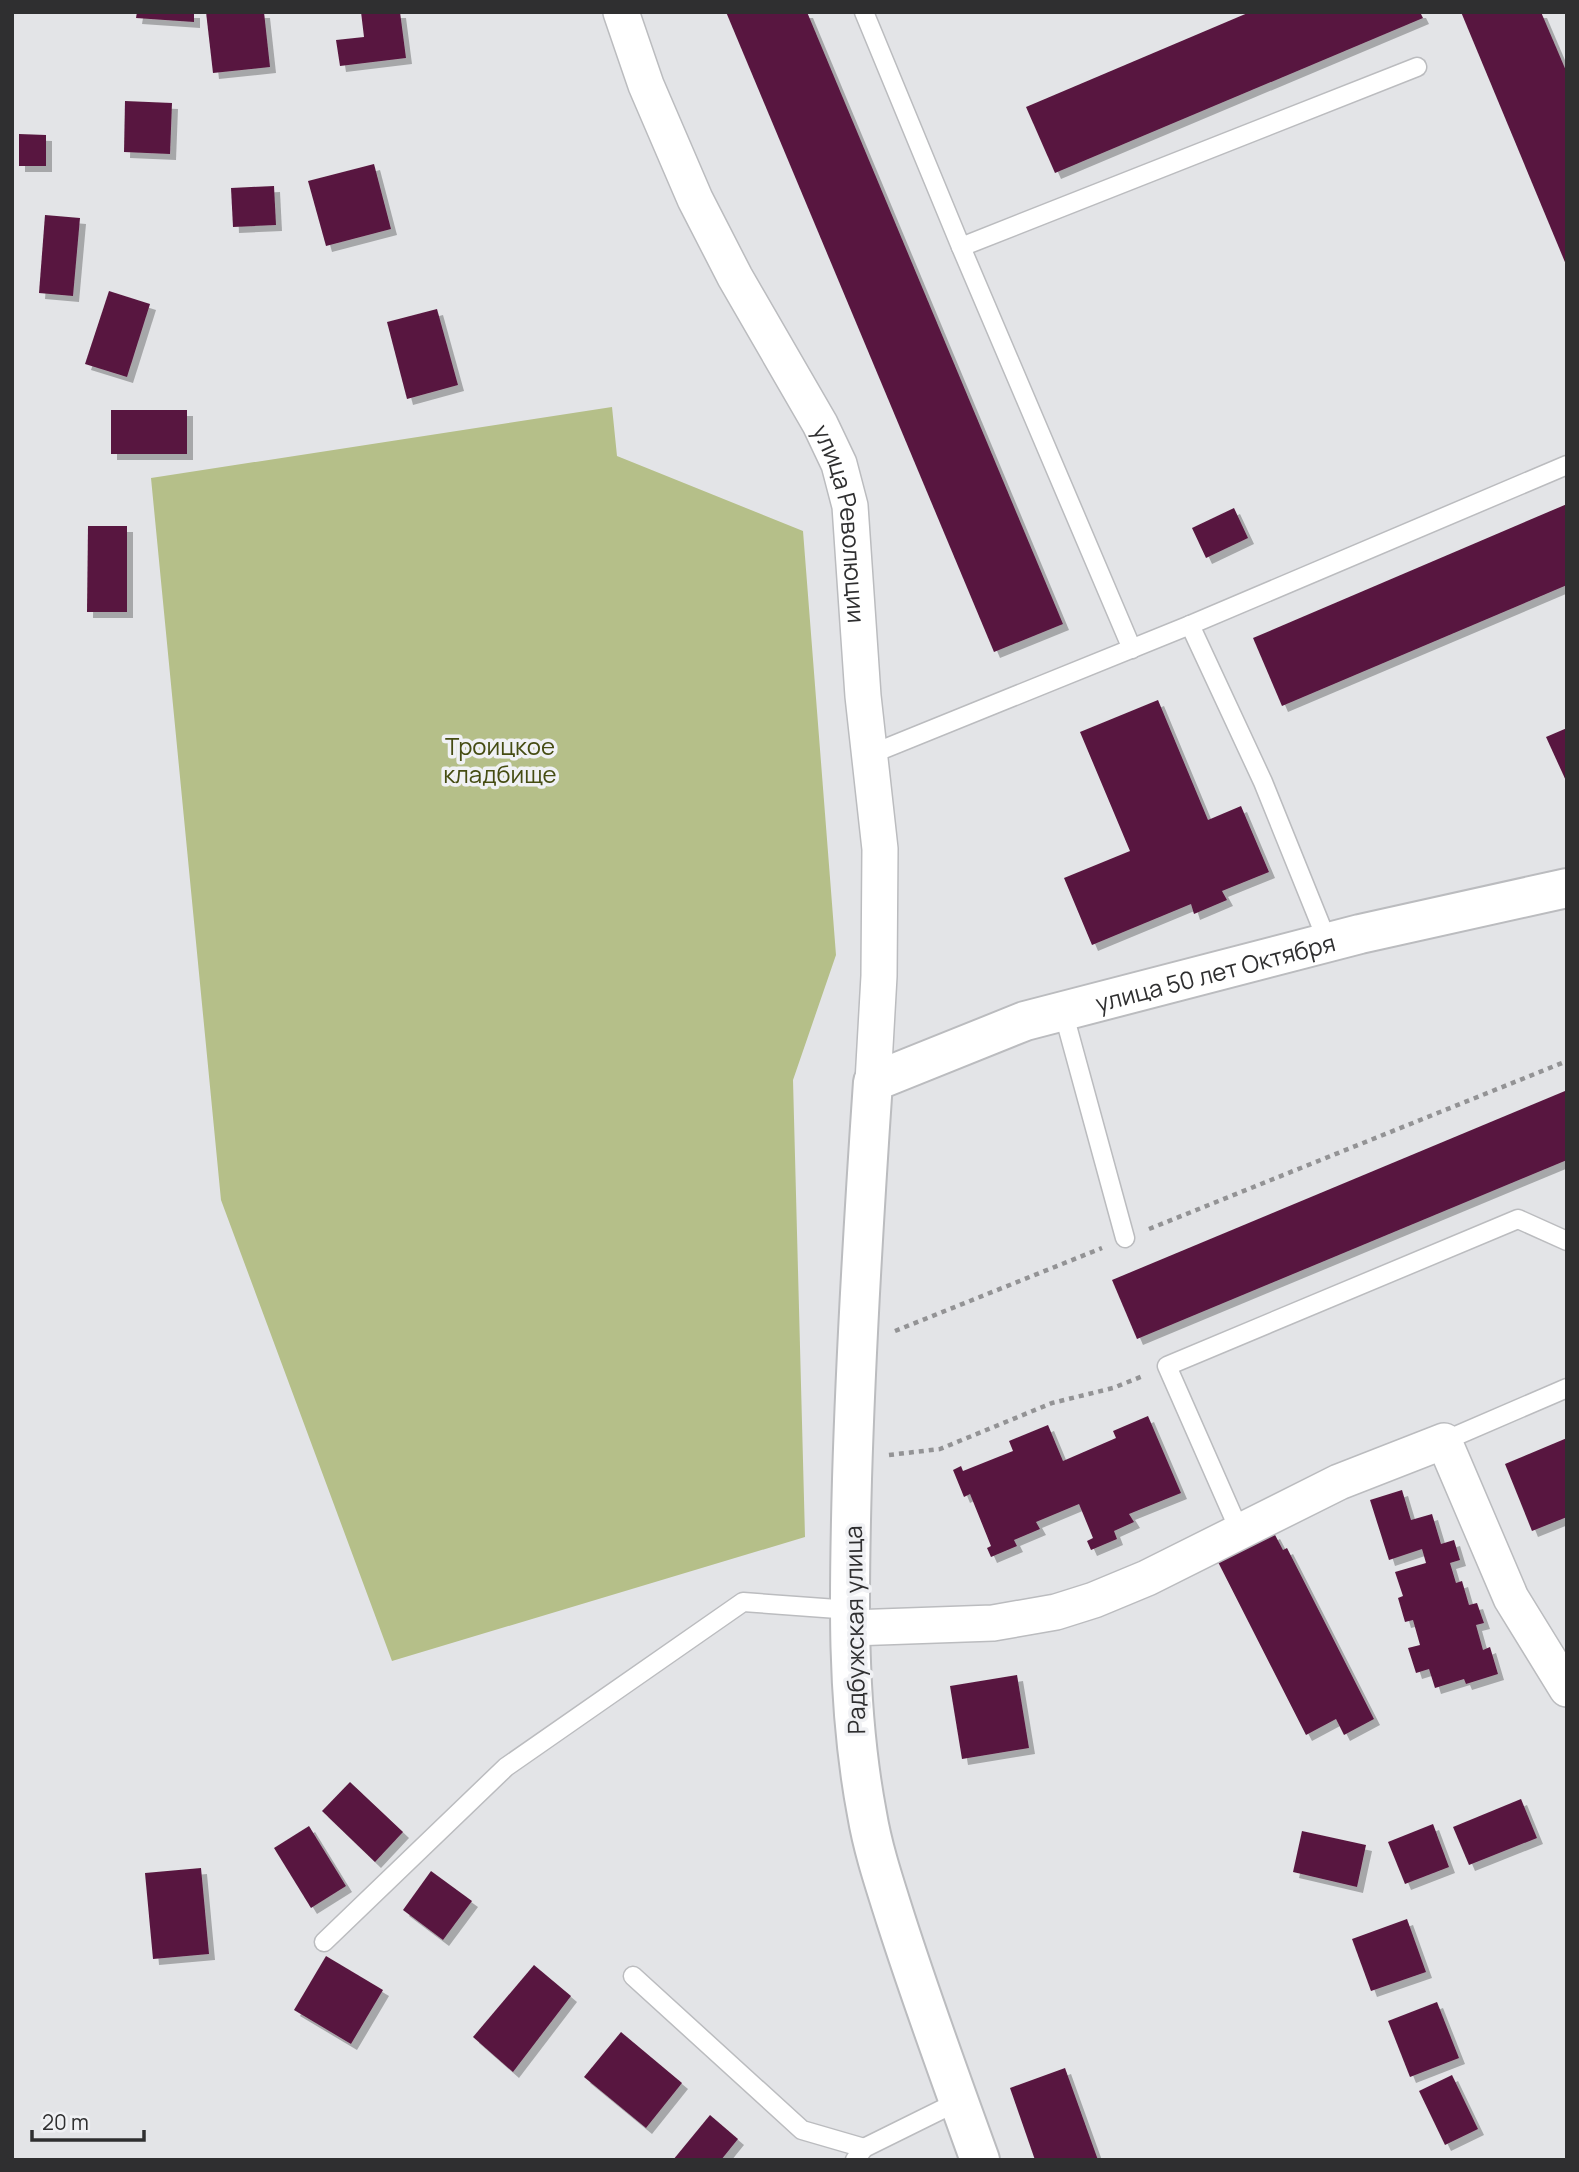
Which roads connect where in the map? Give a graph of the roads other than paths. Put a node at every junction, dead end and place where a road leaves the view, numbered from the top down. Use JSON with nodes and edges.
{"nodes":[{"id":1,"x":621,"y":12,"type":"edge"},
{"id":2,"x":864,"y":12,"type":"edge"},
{"id":3,"x":1417,"y":67,"type":"dead end"},
{"id":4,"x":961,"y":247,"type":"junction"},
{"id":5,"x":1567,"y":465,"type":"edge"},
{"id":6,"x":1190,"y":625,"type":"junction"},
{"id":7,"x":1132,"y":649,"type":"junction"},
{"id":8,"x":869,"y":755,"type":"junction"},
{"id":9,"x":1567,"y":888,"type":"edge"},
{"id":10,"x":1328,"y":943,"type":"junction"},
{"id":11,"x":1063,"y":1011,"type":"junction"},
{"id":12,"x":873,"y":1082,"type":"junction"},
{"id":13,"x":1125,"y":1238,"type":"road end"},
{"id":14,"x":1567,"y":1241,"type":"edge"},
{"id":15,"x":1567,"y":1388,"type":"edge"},
{"id":16,"x":1444,"y":1441,"type":"junction"},
{"id":17,"x":1240,"y":1532,"type":"junction"},
{"id":18,"x":851,"y":1619,"type":"junction"},
{"id":19,"x":1564,"y":1678,"type":"edge"},
{"id":20,"x":324,"y":1942,"type":"dead end"},
{"id":21,"x":633,"y":1976,"type":"dead end"},
{"id":22,"x":959,"y":2101,"type":"junction"},
{"id":23,"x":860,"y":2154,"type":"edge"},
{"id":24,"x":980,"y":2160,"type":"edge"}],
"edges":[{"from":1,"to":8,"type":"street","name":"улица Революции"},
{"from":2,"to":4,"type":"lane"},
{"from":3,"to":4,"type":"lane"},
{"from":4,"to":7,"type":"lane"},
{"from":5,"to":6,"type":"lane"},
{"from":6,"to":7,"type":"lane"},
{"from":6,"to":10,"type":"lane"},
{"from":7,"to":8,"type":"lane"},
{"from":8,"to":12,"type":"street","name":"улица Революции"},
{"from":9,"to":10,"type":"street","name":"улица 50 лет Октября"},
{"from":10,"to":11,"type":"street","name":"улица 50 лет Октября"},
{"from":11,"to":12,"type":"street","name":"улица 50 лет Октября"},
{"from":11,"to":13,"type":"lane"},
{"from":12,"to":18,"type":"street","name":"Радбужская улица"},
{"from":14,"to":17,"type":"lane"},
{"from":15,"to":16,"type":"lane"},
{"from":16,"to":17,"type":"street"},
{"from":16,"to":19,"type":"street"},
{"from":17,"to":18,"type":"street"},
{"from":18,"to":20,"type":"lane"},
{"from":18,"to":22,"type":"street","name":"Радбужская улица"},
{"from":21,"to":23,"type":"lane"},
{"from":22,"to":23,"type":"lane"},
{"from":22,"to":24,"type":"street","name":"Радбужская улица"}]}
